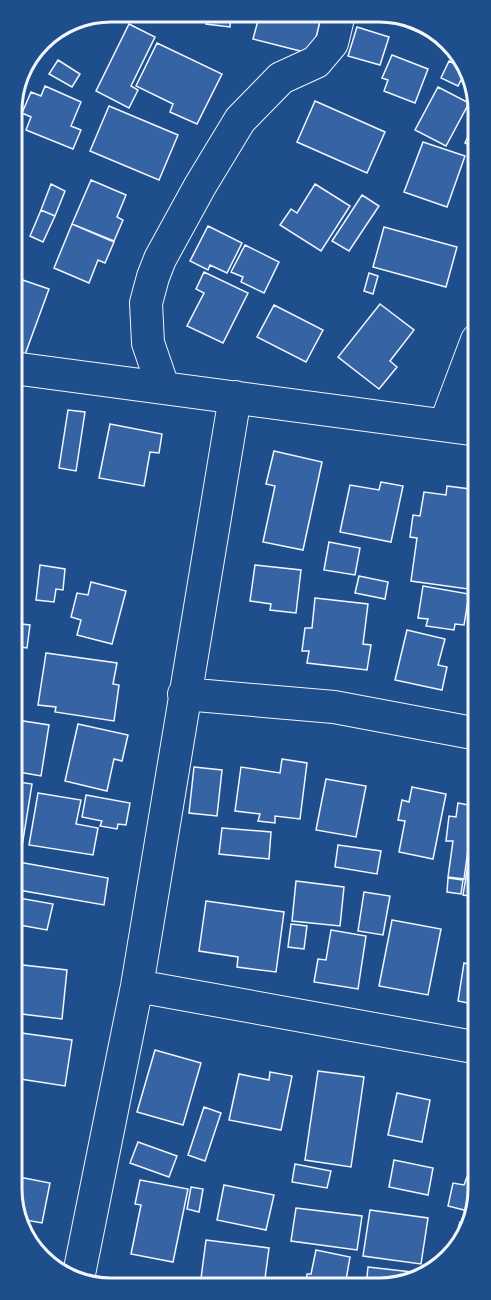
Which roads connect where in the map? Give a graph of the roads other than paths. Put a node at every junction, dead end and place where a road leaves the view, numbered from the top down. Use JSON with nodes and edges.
{"nodes":[{"id":1,"x":337,"y":22,"type":"edge"},
{"id":2,"x":468,"y":364,"type":"edge"},
{"id":3,"x":23,"y":369,"type":"edge"},
{"id":4,"x":163,"y":387,"type":"junction"},
{"id":5,"x":235,"y":397,"type":"junction"},
{"id":6,"x":445,"y":424,"type":"junction"},
{"id":7,"x":468,"y":428,"type":"edge"},
{"id":8,"x":184,"y":694,"type":"junction"},
{"id":9,"x":468,"y":732,"type":"edge"},
{"id":10,"x":136,"y":986,"type":"junction"},
{"id":11,"x":468,"y":1046,"type":"edge"},
{"id":12,"x":79,"y":1271,"type":"edge"}],
"edges":[{"from":1,"to":4,"type":"street"},
{"from":2,"to":6,"type":"street"},
{"from":3,"to":4,"type":"street"},
{"from":4,"to":5,"type":"street"},
{"from":5,"to":6,"type":"street"},
{"from":5,"to":8,"type":"street"},
{"from":6,"to":7,"type":"street"},
{"from":8,"to":9,"type":"street"},
{"from":8,"to":10,"type":"street"},
{"from":10,"to":11,"type":"street"},
{"from":10,"to":12,"type":"street"}]}
